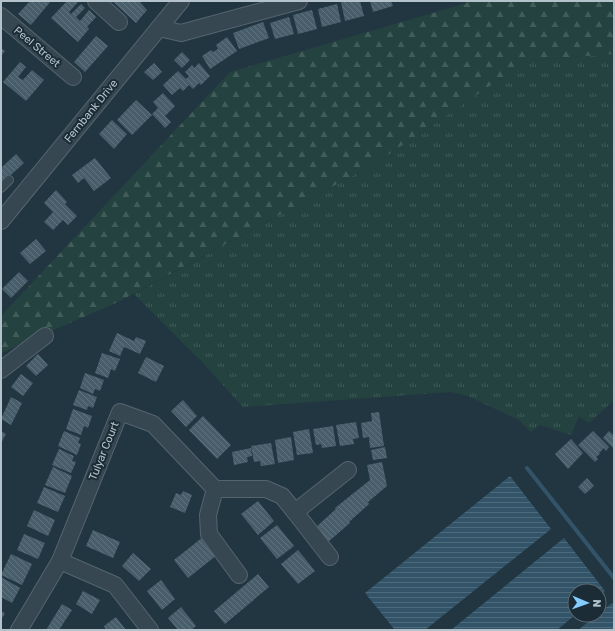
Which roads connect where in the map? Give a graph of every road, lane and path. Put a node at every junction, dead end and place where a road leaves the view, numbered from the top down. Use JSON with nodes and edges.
{"nodes":[{"id":1,"x":96,"y":1,"type":"edge"},
{"id":2,"x":181,"y":1,"type":"edge"},
{"id":3,"x":299,"y":1,"type":"edge"},
{"id":4,"x":1,"y":16,"type":"edge"},
{"id":5,"x":119,"y":22,"type":"dead end"},
{"id":6,"x":159,"y":28,"type":"junction"},
{"id":7,"x":73,"y":77,"type":"dead end"},
{"id":8,"x":9,"y":180,"type":"dead end"},
{"id":9,"x":1,"y":188,"type":"edge"},
{"id":10,"x":1,"y":221,"type":"edge"},
{"id":11,"x":44,"y":336,"type":"dead end"},
{"id":12,"x":1,"y":370,"type":"edge"},
{"id":13,"x":348,"y":470,"type":"dead end"},
{"id":14,"x":215,"y":489,"type":"junction"},
{"id":15,"x":295,"y":512,"type":"junction"},
{"id":16,"x":330,"y":557,"type":"dead end"},
{"id":17,"x":60,"y":561,"type":"junction"},
{"id":18,"x":239,"y":575,"type":"dead end"},
{"id":19,"x":19,"y":630,"type":"edge"},
{"id":20,"x":150,"y":630,"type":"edge"}],
"edges":[{"from":1,"to":5,"type":"street"},
{"from":2,"to":6,"type":"street","name":"Fernbank Drive"},
{"from":3,"to":6,"type":"street"},
{"from":4,"to":7,"type":"street","name":"Peel Street"},
{"from":6,"to":10,"type":"street","name":"Fernbank Drive"},
{"from":8,"to":9,"type":"lane"},
{"from":11,"to":12,"type":"street"},
{"from":13,"to":15,"type":"street"},
{"from":14,"to":15,"type":"street"},
{"from":14,"to":17,"type":"street","name":"Tulyar Court"},
{"from":14,"to":18,"type":"street"},
{"from":15,"to":16,"type":"street"},
{"from":17,"to":19,"type":"street"},
{"from":17,"to":20,"type":"street"}]}
